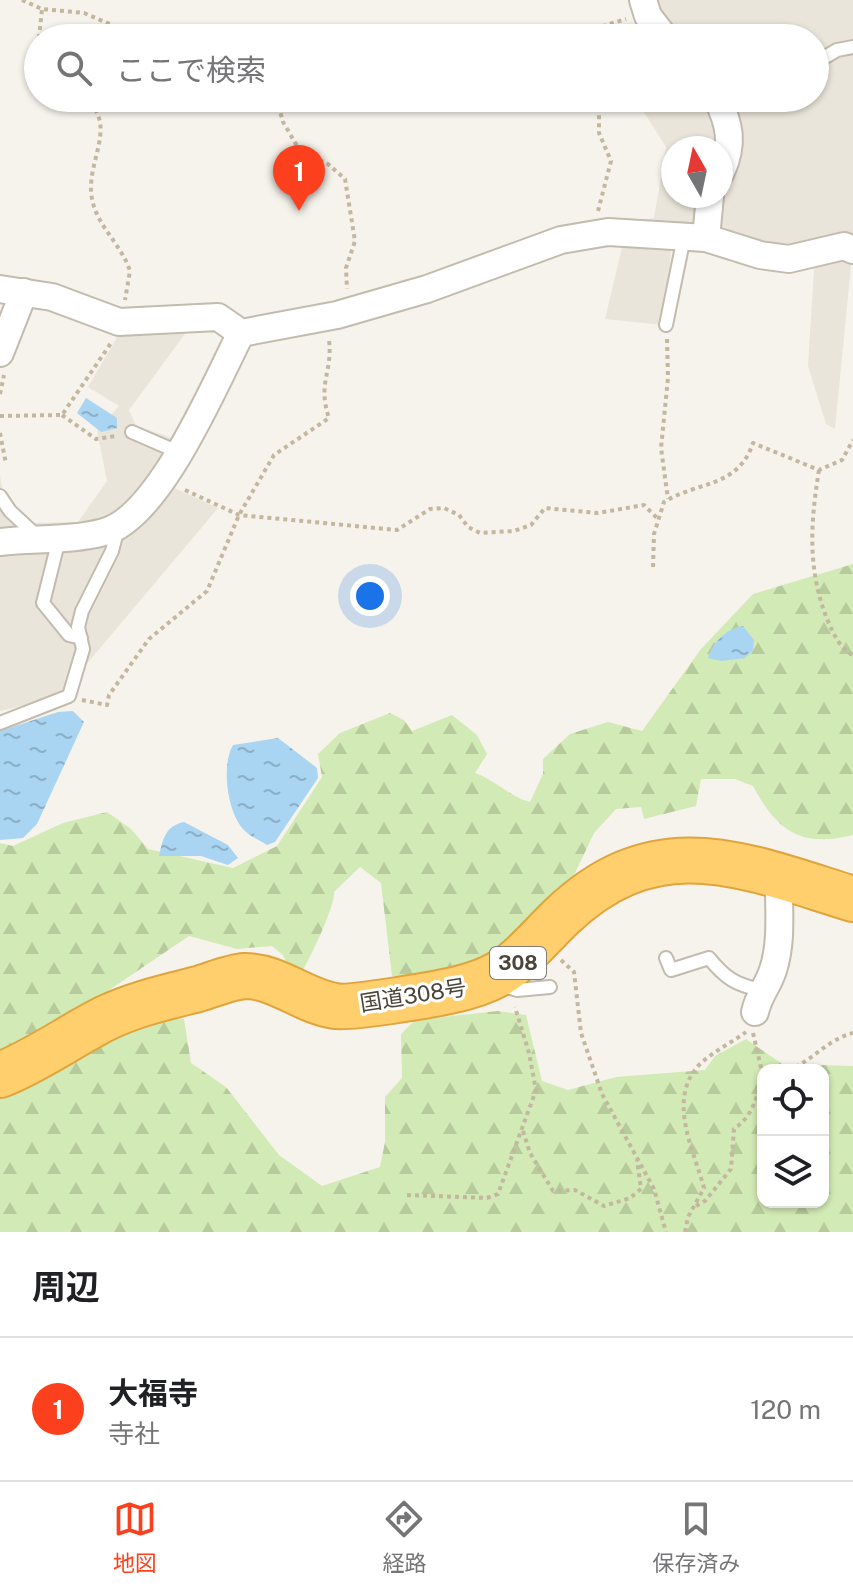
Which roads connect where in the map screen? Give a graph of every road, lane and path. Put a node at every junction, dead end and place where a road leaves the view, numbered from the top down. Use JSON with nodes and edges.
{"nodes":[{"id":1,"x":22,"y":0,"type":"edge"},
{"id":2,"x":646,"y":8,"type":"edge"},
{"id":3,"x":42,"y":9,"type":"junction"},
{"id":4,"x":40,"y":24,"type":"edge"},
{"id":5,"x":110,"y":24,"type":"edge"},
{"id":6,"x":609,"y":24,"type":"edge"},
{"id":7,"x":853,"y":47,"type":"edge"},
{"id":8,"x":829,"y":55,"type":"edge"},
{"id":9,"x":97,"y":112,"type":"edge"},
{"id":10,"x":280,"y":112,"type":"edge"},
{"id":11,"x":599,"y":112,"type":"edge"},
{"id":12,"x":724,"y":112,"type":"edge"},
{"id":13,"x":730,"y":136,"type":"edge"},
{"id":14,"x":706,"y":208,"type":"edge"},
{"id":15,"x":597,"y":234,"type":"junction"},
{"id":16,"x":695,"y":237,"type":"junction"},
{"id":17,"x":853,"y":250,"type":"edge"},
{"id":18,"x":12,"y":290,"type":"edge"},
{"id":19,"x":343,"y":313,"type":"junction"},
{"id":20,"x":119,"y":322,"type":"junction"},
{"id":21,"x":666,"y":325,"type":"joint"},
{"id":22,"x":241,"y":333,"type":"junction"},
{"id":23,"x":0,"y":353,"type":"edge"},
{"id":24,"x":62,"y":415,"type":"junction"},
{"id":25,"x":0,"y":416,"type":"edge"},
{"id":26,"x":132,"y":432,"type":"joint"},
{"id":27,"x":0,"y":433,"type":"edge"},
{"id":28,"x":853,"y":440,"type":"edge"},
{"id":29,"x":178,"y":452,"type":"junction"},
{"id":30,"x":6,"y":464,"type":"dead end"},
{"id":31,"x":819,"y":470,"type":"junction"},
{"id":32,"x":162,"y":480,"type":"junction"},
{"id":33,"x":0,"y":496,"type":"edge"},
{"id":34,"x":668,"y":499,"type":"junction"},
{"id":35,"x":239,"y":515,"type":"junction"},
{"id":36,"x":657,"y":518,"type":"junction"},
{"id":37,"x":119,"y":525,"type":"junction"},
{"id":38,"x":49,"y":537,"type":"junction"},
{"id":39,"x":0,"y":542,"type":"edge"},
{"id":40,"x":653,"y":567,"type":"dead end"},
{"id":41,"x":81,"y":638,"type":"junction"},
{"id":42,"x":853,"y":655,"type":"edge"},
{"id":43,"x":69,"y":696,"type":"junction"},
{"id":44,"x":0,"y":723,"type":"edge"},
{"id":45,"x":779,"y":873,"type":"junction"},
{"id":46,"x":853,"y":899,"type":"edge"},
{"id":47,"x":540,"y":940,"type":"junction"},
{"id":48,"x":666,"y":958,"type":"dead end"},
{"id":49,"x":506,"y":984,"type":"junction"},
{"id":50,"x":550,"y":987,"type":"dead end"},
{"id":51,"x":758,"y":1001,"type":"junction"},
{"id":52,"x":853,"y":1033,"type":"edge"},
{"id":53,"x":760,"y":1064,"type":"edge"},
{"id":54,"x":803,"y":1064,"type":"edge"},
{"id":55,"x":0,"y":1075,"type":"edge"},
{"id":56,"x":757,"y":1097,"type":"edge"},
{"id":57,"x":523,"y":1131,"type":"junction"},
{"id":58,"x":636,"y":1157,"type":"junction"},
{"id":59,"x":407,"y":1195,"type":"dead end"},
{"id":60,"x":694,"y":1208,"type":"junction"},
{"id":61,"x":666,"y":1232,"type":"edge"},
{"id":62,"x":685,"y":1232,"type":"edge"}],
"edges":[{"from":1,"to":3,"type":"path"},
{"from":2,"to":6,"type":"path"},
{"from":3,"to":4,"type":"path"},
{"from":3,"to":5,"type":"path"},
{"from":7,"to":8,"type":"lane"},
{"from":9,"to":20,"type":"path"},
{"from":10,"to":19,"type":"path"},
{"from":11,"to":15,"type":"path"},
{"from":12,"to":13,"type":"street"},
{"from":14,"to":16,"type":"street"},
{"from":15,"to":16,"type":"street"},
{"from":15,"to":19,"type":"street"},
{"from":16,"to":17,"type":"street"},
{"from":16,"to":21,"type":"lane"},
{"from":18,"to":20,"type":"street"},
{"from":18,"to":23,"type":"street"},
{"from":19,"to":22,"type":"street"},
{"from":19,"to":35,"type":"path"},
{"from":20,"to":22,"type":"street"},
{"from":20,"to":24,"type":"path"},
{"from":21,"to":34,"type":"path"},
{"from":22,"to":29,"type":"street"},
{"from":24,"to":25,"type":"path"},
{"from":24,"to":26,"type":"path"},
{"from":26,"to":29,"type":"lane"},
{"from":27,"to":30,"type":"path"},
{"from":28,"to":31,"type":"path"},
{"from":29,"to":32,"type":"street"},
{"from":31,"to":34,"type":"path"},
{"from":31,"to":42,"type":"path"},
{"from":32,"to":35,"type":"path"},
{"from":32,"to":37,"type":"street"},
{"from":33,"to":38,"type":"lane"},
{"from":34,"to":36,"type":"path"},
{"from":35,"to":36,"type":"path"},
{"from":35,"to":43,"type":"path"},
{"from":36,"to":40,"type":"path"},
{"from":37,"to":38,"type":"street"},
{"from":37,"to":41,"type":"lane"},
{"from":38,"to":39,"type":"street"},
{"from":38,"to":41,"type":"lane"},
{"from":41,"to":43,"type":"lane"},
{"from":43,"to":44,"type":"lane"},
{"from":45,"to":46,"type":"highway","name":"国道308号","number":"308"},
{"from":45,"to":47,"type":"highway","name":"国道308号","number":"308"},
{"from":45,"to":51,"type":"street"},
{"from":47,"to":49,"type":"highway","name":"国道308号","number":"308"},
{"from":47,"to":58,"type":"path"},
{"from":48,"to":51,"type":"lane"},
{"from":49,"to":50,"type":"lane"},
{"from":49,"to":55,"type":"highway","name":"国道308号","number":"308"},
{"from":49,"to":57,"type":"path"},
{"from":51,"to":53,"type":"path"},
{"from":51,"to":60,"type":"path"},
{"from":52,"to":54,"type":"path"},
{"from":56,"to":60,"type":"path"},
{"from":57,"to":58,"type":"path"},
{"from":57,"to":59,"type":"path"},
{"from":58,"to":61,"type":"path"},
{"from":60,"to":62,"type":"path"}]}
